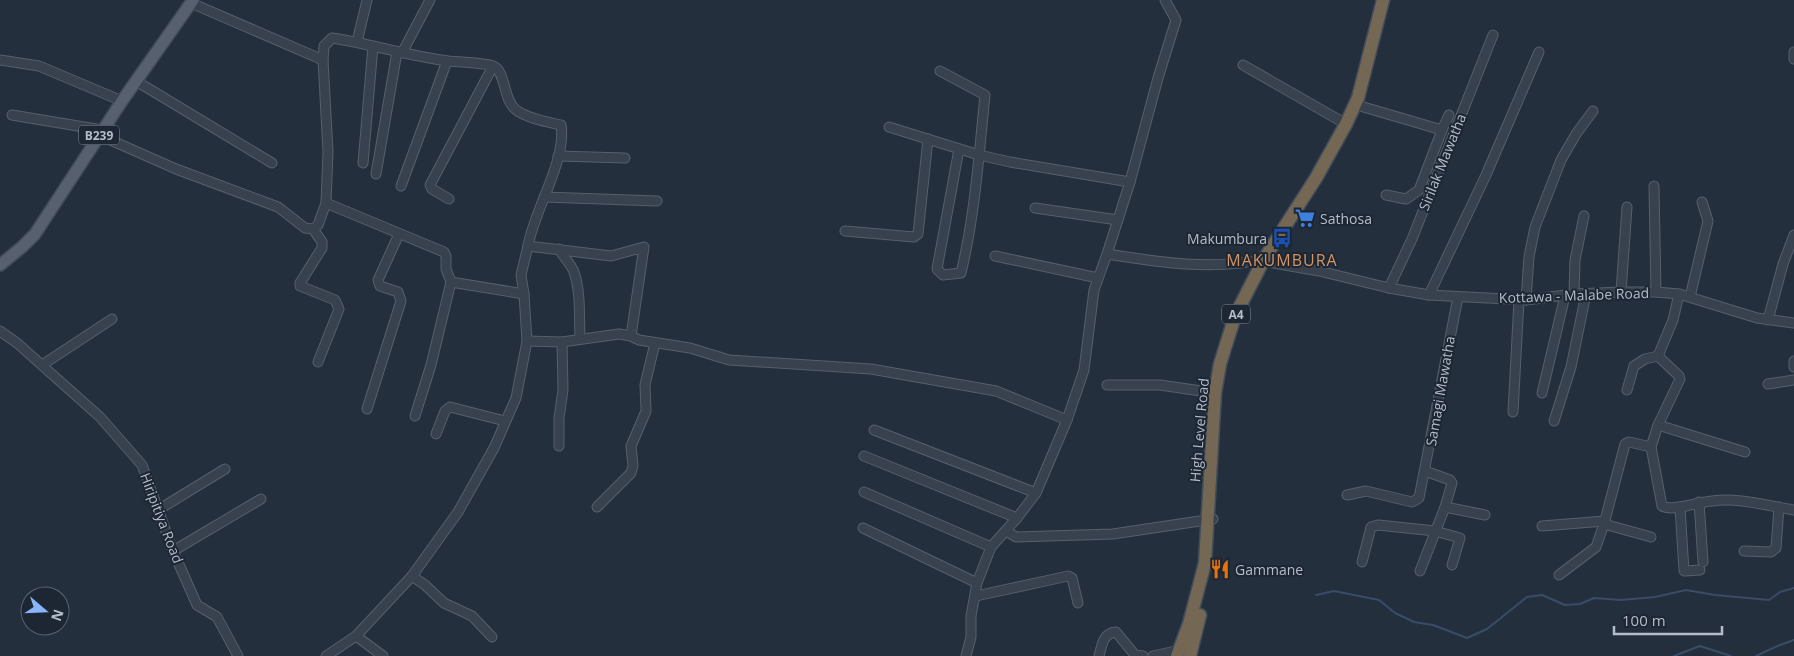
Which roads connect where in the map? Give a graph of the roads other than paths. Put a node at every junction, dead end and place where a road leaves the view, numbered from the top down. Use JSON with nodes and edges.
{"nodes":[{"id":1,"x":367,"y":0,"type":"edge"},
{"id":2,"x":430,"y":0,"type":"edge"},
{"id":3,"x":1165,"y":0,"type":"edge"},
{"id":4,"x":1384,"y":0,"type":"edge"},
{"id":5,"x":1389,"y":0,"type":"edge"},
{"id":6,"x":192,"y":1,"type":"edge"},
{"id":7,"x":1493,"y":35,"type":"dead end"},
{"id":8,"x":357,"y":42,"type":"junction"},
{"id":9,"x":373,"y":46,"type":"junction"},
{"id":10,"x":400,"y":52,"type":"junction"},
{"id":11,"x":1539,"y":52,"type":"dead end"},
{"id":12,"x":1794,"y":52,"type":"edge"},
{"id":13,"x":1794,"y":58,"type":"edge"},
{"id":14,"x":0,"y":60,"type":"edge"},
{"id":15,"x":323,"y":60,"type":"junction"},
{"id":16,"x":447,"y":61,"type":"junction"},
{"id":17,"x":1243,"y":65,"type":"dead end"},
{"id":18,"x":494,"y":66,"type":"junction"},
{"id":19,"x":940,"y":71,"type":"dead end"},
{"id":20,"x":136,"y":80,"type":"junction"},
{"id":21,"x":122,"y":100,"type":"junction"},
{"id":22,"x":1360,"y":106,"type":"junction"},
{"id":23,"x":1594,"y":111,"type":"dead end"},
{"id":24,"x":12,"y":115,"type":"dead end"},
{"id":25,"x":1449,"y":115,"type":"dead end"},
{"id":26,"x":1346,"y":124,"type":"junction"},
{"id":27,"x":889,"y":127,"type":"dead end"},
{"id":28,"x":1442,"y":130,"type":"junction"},
{"id":29,"x":100,"y":133,"type":"junction"},
{"id":30,"x":928,"y":139,"type":"junction"},
{"id":31,"x":959,"y":149,"type":"junction"},
{"id":32,"x":979,"y":155,"type":"junction"},
{"id":33,"x":558,"y":156,"type":"junction"},
{"id":34,"x":625,"y":158,"type":"dead end"},
{"id":35,"x":363,"y":163,"type":"dead end"},
{"id":36,"x":272,"y":164,"type":"dead end"},
{"id":37,"x":376,"y":174,"type":"dead end"},
{"id":38,"x":1130,"y":182,"type":"junction"},
{"id":39,"x":401,"y":186,"type":"dead end"},
{"id":40,"x":1654,"y":186,"type":"dead end"},
{"id":41,"x":1386,"y":195,"type":"dead end"},
{"id":42,"x":544,"y":197,"type":"junction"},
{"id":43,"x":449,"y":200,"type":"dead end"},
{"id":44,"x":657,"y":201,"type":"dead end"},
{"id":45,"x":1702,"y":202,"type":"dead end"},
{"id":46,"x":326,"y":203,"type":"junction"},
{"id":47,"x":1626,"y":206,"type":"dead end"},
{"id":48,"x":1035,"y":208,"type":"dead end"},
{"id":49,"x":1584,"y":216,"type":"dead end"},
{"id":50,"x":1118,"y":220,"type":"junction"},
{"id":51,"x":313,"y":229,"type":"junction"},
{"id":52,"x":845,"y":231,"type":"dead end"},
{"id":53,"x":399,"y":234,"type":"junction"},
{"id":54,"x":1794,"y":235,"type":"edge"},
{"id":55,"x":528,"y":246,"type":"junction"},
{"id":56,"x":559,"y":249,"type":"junction"},
{"id":57,"x":1107,"y":254,"type":"junction"},
{"id":58,"x":995,"y":256,"type":"dead end"},
{"id":59,"x":1266,"y":261,"type":"junction"},
{"id":60,"x":0,"y":265,"type":"edge"},
{"id":61,"x":1098,"y":278,"type":"junction"},
{"id":62,"x":451,"y":282,"type":"junction"},
{"id":63,"x":1389,"y":288,"type":"junction"},
{"id":64,"x":1621,"y":292,"type":"junction"},
{"id":65,"x":1656,"y":292,"type":"junction"},
{"id":66,"x":524,"y":294,"type":"junction"},
{"id":67,"x":1574,"y":294,"type":"junction"},
{"id":68,"x":1586,"y":294,"type":"junction"},
{"id":69,"x":1679,"y":294,"type":"junction"},
{"id":70,"x":1429,"y":295,"type":"junction"},
{"id":71,"x":1565,"y":296,"type":"junction"},
{"id":72,"x":1458,"y":297,"type":"junction"},
{"id":73,"x":1690,"y":297,"type":"junction"},
{"id":74,"x":1523,"y":300,"type":"junction"},
{"id":75,"x":112,"y":319,"type":"dead end"},
{"id":76,"x":1768,"y":320,"type":"junction"},
{"id":77,"x":1794,"y":323,"type":"edge"},
{"id":78,"x":0,"y":331,"type":"edge"},
{"id":79,"x":631,"y":336,"type":"junction"},
{"id":80,"x":580,"y":338,"type":"junction"},
{"id":81,"x":527,"y":341,"type":"junction"},
{"id":82,"x":562,"y":342,"type":"junction"},
{"id":83,"x":655,"y":343,"type":"junction"},
{"id":84,"x":1658,"y":356,"type":"junction"},
{"id":85,"x":1794,"y":361,"type":"edge"},
{"id":86,"x":318,"y":362,"type":"dead end"},
{"id":87,"x":42,"y":365,"type":"junction"},
{"id":88,"x":1794,"y":366,"type":"edge"},
{"id":89,"x":1794,"y":380,"type":"edge"},
{"id":90,"x":1768,"y":384,"type":"dead end"},
{"id":91,"x":1107,"y":385,"type":"dead end"},
{"id":92,"x":1626,"y":390,"type":"dead end"},
{"id":93,"x":1215,"y":393,"type":"junction"},
{"id":94,"x":1542,"y":393,"type":"dead end"},
{"id":95,"x":367,"y":408,"type":"dead end"},
{"id":96,"x":1514,"y":412,"type":"dead end"},
{"id":97,"x":414,"y":416,"type":"dead end"},
{"id":98,"x":1067,"y":420,"type":"junction"},
{"id":99,"x":505,"y":421,"type":"junction"},
{"id":100,"x":1554,"y":421,"type":"dead end"},
{"id":101,"x":1658,"y":425,"type":"junction"},
{"id":102,"x":874,"y":430,"type":"dead end"},
{"id":103,"x":436,"y":434,"type":"dead end"},
{"id":104,"x":559,"y":446,"type":"dead end"},
{"id":105,"x":1651,"y":447,"type":"junction"},
{"id":106,"x":1745,"y":452,"type":"dead end"},
{"id":107,"x":864,"y":456,"type":"dead end"},
{"id":108,"x":225,"y":469,"type":"dead end"},
{"id":109,"x":1425,"y":471,"type":"junction"},
{"id":110,"x":864,"y":492,"type":"dead end"},
{"id":111,"x":1036,"y":493,"type":"junction"},
{"id":112,"x":1347,"y":495,"type":"dead end"},
{"id":113,"x":261,"y":499,"type":"dead end"},
{"id":114,"x":1699,"y":502,"type":"junction"},
{"id":115,"x":597,"y":507,"type":"dead end"},
{"id":116,"x":1445,"y":507,"type":"junction"},
{"id":117,"x":1680,"y":507,"type":"junction"},
{"id":118,"x":1779,"y":508,"type":"junction"},
{"id":119,"x":158,"y":510,"type":"junction"},
{"id":120,"x":1794,"y":510,"type":"edge"},
{"id":121,"x":1485,"y":515,"type":"dead end"},
{"id":122,"x":1017,"y":518,"type":"junction"},
{"id":123,"x":1210,"y":519,"type":"junction"},
{"id":124,"x":1604,"y":522,"type":"junction"},
{"id":125,"x":1542,"y":526,"type":"dead end"},
{"id":126,"x":863,"y":528,"type":"dead end"},
{"id":127,"x":1006,"y":531,"type":"junction"},
{"id":128,"x":1435,"y":531,"type":"junction"},
{"id":129,"x":1651,"y":537,"type":"dead end"},
{"id":130,"x":991,"y":548,"type":"junction"},
{"id":131,"x":173,"y":550,"type":"junction"},
{"id":132,"x":1744,"y":551,"type":"dead end"},
{"id":133,"x":1362,"y":562,"type":"dead end"},
{"id":134,"x":1452,"y":565,"type":"dead end"},
{"id":135,"x":1420,"y":571,"type":"dead end"},
{"id":136,"x":1559,"y":575,"type":"dead end"},
{"id":137,"x":412,"y":576,"type":"junction"},
{"id":138,"x":977,"y":583,"type":"junction"},
{"id":139,"x":976,"y":596,"type":"junction"},
{"id":140,"x":1078,"y":603,"type":"dead end"},
{"id":141,"x":356,"y":636,"type":"junction"},
{"id":142,"x":492,"y":637,"type":"dead end"},
{"id":143,"x":1182,"y":654,"type":"edge"},
{"id":144,"x":238,"y":656,"type":"edge"},
{"id":145,"x":326,"y":656,"type":"edge"},
{"id":146,"x":384,"y":656,"type":"edge"},
{"id":147,"x":966,"y":656,"type":"edge"},
{"id":148,"x":1099,"y":656,"type":"edge"},
{"id":149,"x":1143,"y":656,"type":"edge"},
{"id":150,"x":1153,"y":656,"type":"edge"}],
"edges":[{"from":1,"to":8,"type":"street"},
{"from":2,"to":10,"type":"street"},
{"from":3,"to":38,"type":"street"},
{"from":4,"to":26,"type":"highway","name":"High Level Road","number":"A4"},
{"from":5,"to":22,"type":"highway","name":"High Level Road","number":"A4"},
{"from":6,"to":15,"type":"street"},
{"from":6,"to":20,"type":"main road","number":"B239"},
{"from":7,"to":63,"type":"street","name":"Sirilak Mawatha"},
{"from":8,"to":9,"type":"street"},
{"from":8,"to":15,"type":"street"},
{"from":9,"to":10,"type":"street"},
{"from":9,"to":35,"type":"street"},
{"from":10,"to":16,"type":"street"},
{"from":10,"to":37,"type":"street"},
{"from":11,"to":70,"type":"street"},
{"from":12,"to":13,"type":"street"},
{"from":14,"to":21,"type":"street"},
{"from":15,"to":46,"type":"street"},
{"from":16,"to":18,"type":"street"},
{"from":16,"to":39,"type":"street"},
{"from":17,"to":26,"type":"street"},
{"from":18,"to":33,"type":"street"},
{"from":18,"to":43,"type":"street"},
{"from":19,"to":32,"type":"street"},
{"from":20,"to":21,"type":"main road","number":"B239"},
{"from":20,"to":36,"type":"street"},
{"from":21,"to":29,"type":"main road","number":"B239"},
{"from":22,"to":28,"type":"street"},
{"from":22,"to":59,"type":"highway","name":"High Level Road","number":"A4"},
{"from":23,"to":74,"type":"street"},
{"from":24,"to":29,"type":"street"},
{"from":25,"to":28,"type":"street"},
{"from":26,"to":59,"type":"highway","name":"High Level Road","number":"A4"},
{"from":27,"to":30,"type":"street"},
{"from":28,"to":41,"type":"street"},
{"from":29,"to":51,"type":"street"},
{"from":29,"to":60,"type":"main road","number":"B239"},
{"from":30,"to":31,"type":"street"},
{"from":30,"to":52,"type":"street"},
{"from":31,"to":32,"type":"street"},
{"from":31,"to":32,"type":"street"},
{"from":32,"to":38,"type":"street"},
{"from":33,"to":34,"type":"street"},
{"from":33,"to":42,"type":"street"},
{"from":38,"to":50,"type":"street"},
{"from":40,"to":65,"type":"street"},
{"from":42,"to":44,"type":"street"},
{"from":42,"to":55,"type":"street"},
{"from":45,"to":73,"type":"street"},
{"from":46,"to":51,"type":"street"},
{"from":46,"to":53,"type":"street"},
{"from":47,"to":64,"type":"street"},
{"from":48,"to":50,"type":"street"},
{"from":49,"to":67,"type":"street"},
{"from":50,"to":57,"type":"street"},
{"from":51,"to":86,"type":"street"},
{"from":53,"to":62,"type":"street"},
{"from":53,"to":95,"type":"street"},
{"from":54,"to":76,"type":"street"},
{"from":55,"to":56,"type":"street"},
{"from":55,"to":66,"type":"street"},
{"from":56,"to":79,"type":"street"},
{"from":56,"to":80,"type":"street"},
{"from":57,"to":59,"type":"street","name":"Kottawa - Malabe Road"},
{"from":57,"to":61,"type":"street"},
{"from":58,"to":61,"type":"street"},
{"from":59,"to":63,"type":"street","name":"Kottawa - Malabe Road"},
{"from":59,"to":93,"type":"highway","name":"High Level Road","number":"A4"},
{"from":59,"to":123,"type":"highway","name":"High Level Road","number":"A4"},
{"from":61,"to":98,"type":"street"},
{"from":62,"to":66,"type":"street"},
{"from":62,"to":97,"type":"street"},
{"from":63,"to":70,"type":"street","name":"Kottawa - Malabe Road"},
{"from":64,"to":65,"type":"street","name":"Kottawa - Malabe Road"},
{"from":64,"to":68,"type":"street","name":"Kottawa - Malabe Road"},
{"from":65,"to":69,"type":"street","name":"Kottawa - Malabe Road"},
{"from":66,"to":81,"type":"street"},
{"from":67,"to":68,"type":"street","name":"Kottawa - Malabe Road"},
{"from":67,"to":71,"type":"street","name":"Kottawa - Malabe Road"},
{"from":68,"to":100,"type":"street"},
{"from":69,"to":73,"type":"street","name":"Kottawa - Malabe Road"},
{"from":69,"to":84,"type":"street"},
{"from":70,"to":72,"type":"street","name":"Kottawa - Malabe Road"},
{"from":71,"to":74,"type":"street","name":"Kottawa - Malabe Road"},
{"from":71,"to":94,"type":"street"},
{"from":72,"to":74,"type":"street","name":"Kottawa - Malabe Road"},
{"from":72,"to":109,"type":"street","name":"Samagi Mawatha"},
{"from":73,"to":76,"type":"street","name":"Kottawa - Malabe Road"},
{"from":74,"to":96,"type":"street"},
{"from":75,"to":87,"type":"street"},
{"from":76,"to":77,"type":"street","name":"Kottawa - Malabe Road"},
{"from":78,"to":87,"type":"street","name":"Hiripitiya Road"},
{"from":79,"to":80,"type":"street"},
{"from":79,"to":83,"type":"street"},
{"from":80,"to":82,"type":"street"},
{"from":81,"to":82,"type":"street"},
{"from":81,"to":99,"type":"street"},
{"from":82,"to":104,"type":"street"},
{"from":83,"to":98,"type":"street"},
{"from":83,"to":115,"type":"street"},
{"from":84,"to":92,"type":"street"},
{"from":84,"to":101,"type":"street"},
{"from":85,"to":88,"type":"street"},
{"from":87,"to":119,"type":"street","name":"Hiripitiya Road"},
{"from":89,"to":90,"type":"street"},
{"from":91,"to":93,"type":"street"},
{"from":93,"to":123,"type":"highway","name":"High Level Road","number":"A4"},
{"from":98,"to":111,"type":"street"},
{"from":99,"to":103,"type":"street"},
{"from":99,"to":137,"type":"street"},
{"from":101,"to":105,"type":"street"},
{"from":101,"to":106,"type":"street"},
{"from":102,"to":111,"type":"street"},
{"from":105,"to":117,"type":"street"},
{"from":105,"to":124,"type":"street"},
{"from":107,"to":122,"type":"street"},
{"from":108,"to":119,"type":"street"},
{"from":109,"to":112,"type":"street","name":"Samagi Mawatha"},
{"from":109,"to":116,"type":"street"},
{"from":110,"to":130,"type":"street"},
{"from":111,"to":122,"type":"street"},
{"from":113,"to":131,"type":"street"},
{"from":114,"to":117,"type":"street"},
{"from":114,"to":117,"type":"street"},
{"from":114,"to":118,"type":"street"},
{"from":116,"to":121,"type":"street"},
{"from":116,"to":128,"type":"street"},
{"from":118,"to":120,"type":"street"},
{"from":118,"to":132,"type":"street"},
{"from":119,"to":131,"type":"street","name":"Hiripitiya Road"},
{"from":122,"to":127,"type":"street"},
{"from":123,"to":127,"type":"street"},
{"from":123,"to":143,"type":"highway","name":"High Level Road","number":"A4"},
{"from":124,"to":125,"type":"street"},
{"from":124,"to":129,"type":"street"},
{"from":124,"to":136,"type":"street"},
{"from":126,"to":138,"type":"street"},
{"from":127,"to":130,"type":"street"},
{"from":128,"to":133,"type":"street"},
{"from":128,"to":134,"type":"street"},
{"from":128,"to":135,"type":"street"},
{"from":130,"to":138,"type":"street"},
{"from":131,"to":144,"type":"street","name":"Hiripitiya Road"},
{"from":137,"to":141,"type":"street"},
{"from":137,"to":142,"type":"street"},
{"from":138,"to":139,"type":"street"},
{"from":139,"to":140,"type":"street"},
{"from":139,"to":147,"type":"street"},
{"from":141,"to":145,"type":"street"},
{"from":141,"to":146,"type":"street"},
{"from":143,"to":150,"type":"street"},
{"from":148,"to":149,"type":"street"}]}
